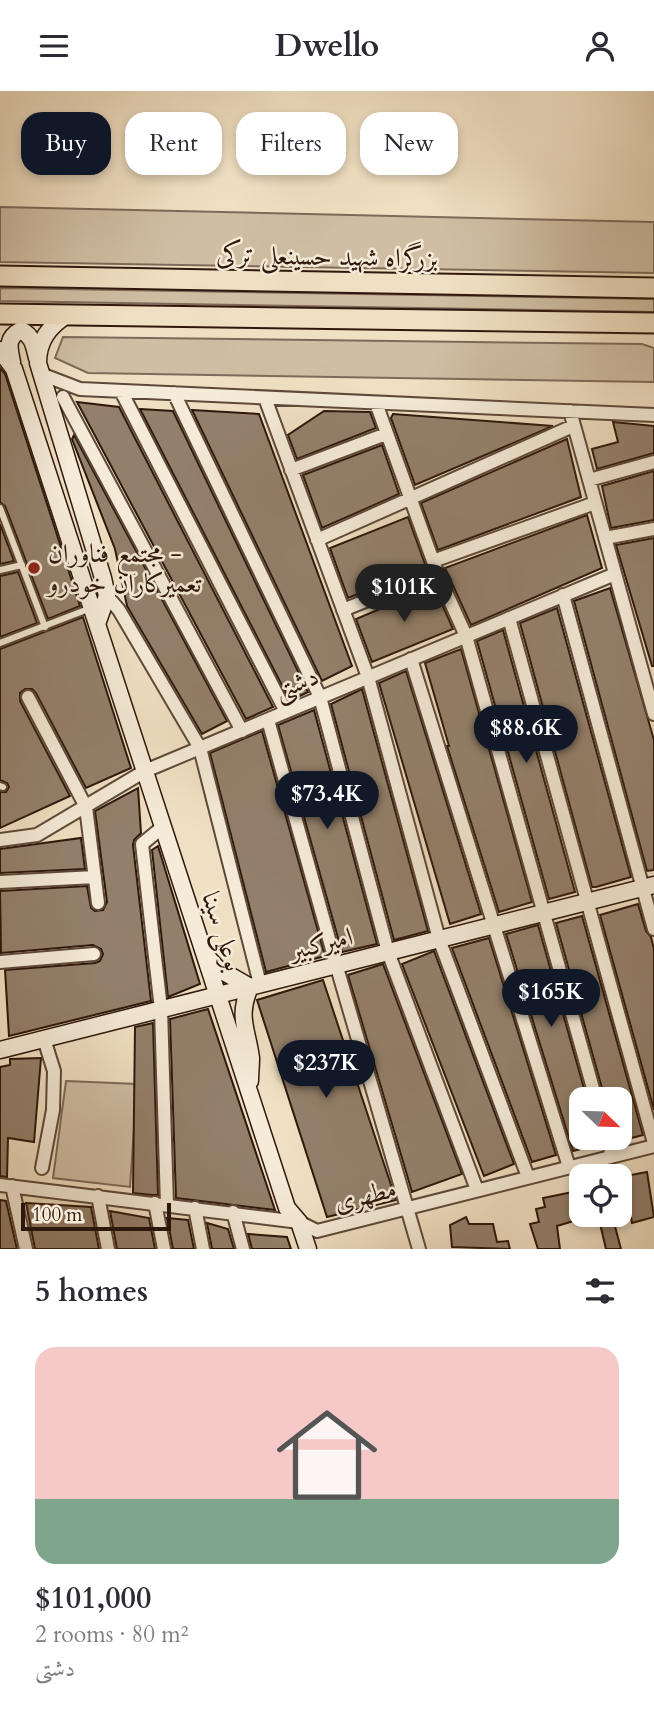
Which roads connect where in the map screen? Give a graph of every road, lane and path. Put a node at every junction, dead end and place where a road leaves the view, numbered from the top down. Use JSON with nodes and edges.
{"nodes":[{"id":1,"x":0,"y":276,"type":"edge"},
{"id":2,"x":654,"y":288,"type":"edge"},
{"id":3,"x":0,"y":314,"type":"edge"},
{"id":4,"x":68,"y":314,"type":"junction"},
{"id":5,"x":654,"y":323,"type":"edge"},
{"id":6,"x":0,"y":350,"type":"edge"},
{"id":7,"x":14,"y":369,"type":"junction"},
{"id":8,"x":39,"y":369,"type":"junction"},
{"id":9,"x":80,"y":389,"type":"junction"},
{"id":10,"x":121,"y":391,"type":"junction"},
{"id":11,"x":174,"y":393,"type":"junction"},
{"id":12,"x":63,"y":397,"type":"junction"},
{"id":13,"x":264,"y":398,"type":"junction"},
{"id":14,"x":376,"y":403,"type":"junction"},
{"id":15,"x":570,"y":411,"type":"junction"},
{"id":16,"x":53,"y":413,"type":"junction"},
{"id":17,"x":654,"y":415,"type":"edge"},
{"id":18,"x":573,"y":426,"type":"junction"},
{"id":19,"x":386,"y":435,"type":"junction"},
{"id":20,"x":654,"y":462,"type":"edge"},
{"id":21,"x":291,"y":470,"type":"junction"},
{"id":22,"x":589,"y":480,"type":"junction"},
{"id":23,"x":410,"y":499,"type":"junction"},
{"id":24,"x":595,"y":503,"type":"junction"},
{"id":25,"x":0,"y":509,"type":"edge"},
{"id":26,"x":654,"y":529,"type":"edge"},
{"id":27,"x":605,"y":538,"type":"junction"},
{"id":28,"x":317,"y":540,"type":"junction"},
{"id":29,"x":22,"y":565,"type":"junction"},
{"id":30,"x":435,"y":567,"type":"junction"},
{"id":31,"x":0,"y":570,"type":"edge"},
{"id":32,"x":615,"y":573,"type":"junction"},
{"id":33,"x":563,"y":595,"type":"junction"},
{"id":34,"x":107,"y":596,"type":"junction"},
{"id":35,"x":92,"y":608,"type":"junction"},
{"id":36,"x":343,"y":610,"type":"junction"},
{"id":37,"x":509,"y":618,"type":"junction"},
{"id":38,"x":97,"y":624,"type":"junction"},
{"id":39,"x":45,"y":627,"type":"junction"},
{"id":40,"x":466,"y":636,"type":"junction"},
{"id":41,"x":0,"y":643,"type":"edge"},
{"id":42,"x":411,"y":659,"type":"junction"},
{"id":43,"x":368,"y":677,"type":"junction"},
{"id":44,"x":28,"y":697,"type":"dead end"},
{"id":45,"x":320,"y":697,"type":"junction"},
{"id":46,"x":286,"y":712,"type":"junction"},
{"id":47,"x":654,"y":714,"type":"edge"},
{"id":48,"x":268,"y":720,"type":"junction"},
{"id":49,"x":242,"y":731,"type":"junction"},
{"id":50,"x":200,"y":748,"type":"junction"},
{"id":51,"x":145,"y":771,"type":"junction"},
{"id":52,"x":86,"y":807,"type":"junction"},
{"id":53,"x":164,"y":826,"type":"junction"},
{"id":54,"x":0,"y":840,"type":"edge"},
{"id":55,"x":95,"y":877,"type":"junction"},
{"id":56,"x":0,"y":882,"type":"edge"},
{"id":57,"x":649,"y":886,"type":"edge"},
{"id":58,"x":589,"y":901,"type":"junction"},
{"id":59,"x":98,"y":903,"type":"dead end"},
{"id":60,"x":543,"y":913,"type":"junction"},
{"id":61,"x":495,"y":925,"type":"junction"},
{"id":62,"x":654,"y":929,"type":"edge"},
{"id":63,"x":439,"y":939,"type":"junction"},
{"id":64,"x":388,"y":952,"type":"junction"},
{"id":65,"x":94,"y":954,"type":"dead end"},
{"id":66,"x":206,"y":955,"type":"junction"},
{"id":67,"x":0,"y":962,"type":"edge"},
{"id":68,"x":336,"y":964,"type":"junction"},
{"id":69,"x":255,"y":986,"type":"junction"},
{"id":70,"x":218,"y":995,"type":"junction"},
{"id":71,"x":190,"y":1002,"type":"junction"},
{"id":72,"x":161,"y":1009,"type":"junction"},
{"id":73,"x":229,"y":1027,"type":"junction"},
{"id":74,"x":44,"y":1039,"type":"junction"},
{"id":75,"x":0,"y":1050,"type":"edge"},
{"id":76,"x":593,"y":1087,"type":"edge"},
{"id":77,"x":250,"y":1091,"type":"junction"},
{"id":78,"x":654,"y":1144,"type":"edge"},
{"id":79,"x":610,"y":1150,"type":"edge"},
{"id":80,"x":612,"y":1156,"type":"junction"},
{"id":81,"x":581,"y":1164,"type":"edge"},
{"id":82,"x":569,"y":1167,"type":"joint"},
{"id":83,"x":42,"y":1168,"type":"dead end"},
{"id":84,"x":528,"y":1177,"type":"junction"},
{"id":85,"x":6,"y":1185,"type":"edge"},
{"id":86,"x":477,"y":1191,"type":"junction"},
{"id":87,"x":98,"y":1196,"type":"junction"},
{"id":88,"x":161,"y":1204,"type":"junction"},
{"id":89,"x":195,"y":1208,"type":"junction"},
{"id":90,"x":407,"y":1208,"type":"junction"},
{"id":91,"x":233,"y":1212,"type":"junction"},
{"id":92,"x":299,"y":1222,"type":"junction"},
{"id":93,"x":26,"y":1249,"type":"edge"},
{"id":94,"x":108,"y":1249,"type":"edge"},
{"id":95,"x":164,"y":1249,"type":"edge"},
{"id":96,"x":203,"y":1249,"type":"edge"},
{"id":97,"x":243,"y":1249,"type":"edge"},
{"id":98,"x":308,"y":1249,"type":"edge"},
{"id":99,"x":419,"y":1249,"type":"edge"}],
"edges":[{"from":1,"to":2,"type":"highway","name":"بزرگراه شهید حسینعلی ترکی"},
{"from":3,"to":4,"type":"highway"},
{"from":4,"to":5,"type":"highway"},
{"from":4,"to":8,"type":"main road"},
{"from":6,"to":7,"type":"main road","name":"بوعلی سینا"},
{"from":7,"to":8,"type":"main road"},
{"from":7,"to":35,"type":"main road","name":"بوعلی سینا"},
{"from":8,"to":9,"type":"street"},
{"from":8,"to":16,"type":"main road"},
{"from":9,"to":10,"type":"street"},
{"from":9,"to":12,"type":"street"},
{"from":10,"to":11,"type":"street"},
{"from":10,"to":46,"type":"street"},
{"from":11,"to":13,"type":"street"},
{"from":11,"to":45,"type":"street"},
{"from":12,"to":16,"type":"street"},
{"from":12,"to":49,"type":"street"},
{"from":13,"to":14,"type":"street"},
{"from":13,"to":21,"type":"street"},
{"from":14,"to":15,"type":"street"},
{"from":14,"to":19,"type":"street"},
{"from":15,"to":17,"type":"street"},
{"from":15,"to":18,"type":"street"},
{"from":16,"to":34,"type":"main road"},
{"from":18,"to":22,"type":"street"},
{"from":18,"to":23,"type":"street"},
{"from":19,"to":21,"type":"street"},
{"from":19,"to":23,"type":"street"},
{"from":20,"to":22,"type":"street"},
{"from":21,"to":28,"type":"street"},
{"from":22,"to":24,"type":"street"},
{"from":23,"to":28,"type":"street"},
{"from":23,"to":30,"type":"street"},
{"from":24,"to":27,"type":"street"},
{"from":24,"to":30,"type":"street"},
{"from":25,"to":29,"type":"lane"},
{"from":26,"to":27,"type":"street"},
{"from":27,"to":32,"type":"street"},
{"from":28,"to":36,"type":"street"},
{"from":29,"to":31,"type":"lane"},
{"from":29,"to":39,"type":"lane"},
{"from":30,"to":36,"type":"street"},
{"from":30,"to":40,"type":"street"},
{"from":32,"to":33,"type":"street","name":"دشتی"},
{"from":32,"to":47,"type":"street"},
{"from":33,"to":37,"type":"street","name":"دشتی"},
{"from":33,"to":57,"type":"street"},
{"from":34,"to":35,"type":"lane"},
{"from":34,"to":38,"type":"main road"},
{"from":34,"to":50,"type":"street"},
{"from":35,"to":38,"type":"main road","name":"بوعلی سینا"},
{"from":35,"to":39,"type":"lane"},
{"from":36,"to":43,"type":"street"},
{"from":37,"to":40,"type":"street","name":"دشتی"},
{"from":37,"to":58,"type":"street"},
{"from":38,"to":51,"type":"main road","name":"بوعلی سینا"},
{"from":39,"to":41,"type":"lane"},
{"from":40,"to":42,"type":"street","name":"دشتی"},
{"from":40,"to":60,"type":"street"},
{"from":42,"to":43,"type":"street","name":"دشتی"},
{"from":42,"to":61,"type":"street"},
{"from":43,"to":45,"type":"street","name":"دشتی"},
{"from":43,"to":63,"type":"street"},
{"from":44,"to":52,"type":"street"},
{"from":45,"to":46,"type":"street","name":"دشتی"},
{"from":45,"to":64,"type":"street"},
{"from":46,"to":48,"type":"street","name":"دشتی"},
{"from":48,"to":49,"type":"street","name":"دشتی"},
{"from":48,"to":68,"type":"street"},
{"from":49,"to":50,"type":"street","name":"دشتی"},
{"from":50,"to":51,"type":"street","name":"دشتی"},
{"from":50,"to":69,"type":"street"},
{"from":51,"to":52,"type":"street","name":"دشتی"},
{"from":51,"to":53,"type":"main road","name":"بوعلی سینا"},
{"from":52,"to":54,"type":"street","name":"دشتی"},
{"from":52,"to":55,"type":"street"},
{"from":53,"to":66,"type":"main road","name":"بوعلی سینا"},
{"from":53,"to":72,"type":"street"},
{"from":55,"to":56,"type":"street"},
{"from":55,"to":59,"type":"street"},
{"from":57,"to":58,"type":"main road","name":"امیرکبیر"},
{"from":57,"to":62,"type":"street"},
{"from":58,"to":60,"type":"main road","name":"امیرکبیر"},
{"from":58,"to":78,"type":"street"},
{"from":60,"to":61,"type":"main road","name":"امیرکبیر"},
{"from":60,"to":76,"type":"street"},
{"from":61,"to":63,"type":"main road","name":"امیرکبیر"},
{"from":61,"to":82,"type":"street"},
{"from":63,"to":64,"type":"main road","name":"امیرکبیر"},
{"from":63,"to":84,"type":"street"},
{"from":64,"to":68,"type":"main road","name":"امیرکبیر"},
{"from":64,"to":86,"type":"street"},
{"from":65,"to":67,"type":"street"},
{"from":66,"to":69,"type":"main road"},
{"from":66,"to":70,"type":"main road","name":"بوعلی سینا"},
{"from":68,"to":69,"type":"main road","name":"امیرکبیر"},
{"from":68,"to":90,"type":"street"},
{"from":69,"to":70,"type":"main road","name":"امیرکبیر"},
{"from":69,"to":77,"type":"main road"},
{"from":70,"to":71,"type":"main road","name":"امیرکبیر"},
{"from":70,"to":73,"type":"main road","name":"بوعلی سینا"},
{"from":71,"to":72,"type":"main road","name":"امیرکبیر"},
{"from":71,"to":73,"type":"main road"},
{"from":72,"to":74,"type":"main road","name":"امیرکبیر"},
{"from":72,"to":88,"type":"street"},
{"from":73,"to":77,"type":"main road","name":"بوعلی سینا"},
{"from":74,"to":75,"type":"main road","name":"امیرکبیر"},
{"from":74,"to":83,"type":"street"},
{"from":77,"to":92,"type":"main road","name":"بوعلی سینا"},
{"from":78,"to":80,"type":"street","name":"مطهری"},
{"from":79,"to":80,"type":"street"},
{"from":80,"to":81,"type":"street","name":"مطهری"},
{"from":82,"to":84,"type":"street","name":"مطهری"},
{"from":84,"to":86,"type":"street","name":"مطهری"},
{"from":85,"to":87,"type":"street","name":"مطهری"},
{"from":85,"to":93,"type":"street"},
{"from":86,"to":90,"type":"street","name":"مطهری"},
{"from":87,"to":88,"type":"street","name":"مطهری"},
{"from":87,"to":94,"type":"street"},
{"from":88,"to":89,"type":"street","name":"مطهری"},
{"from":88,"to":95,"type":"street"},
{"from":89,"to":91,"type":"street","name":"مطهری"},
{"from":89,"to":96,"type":"street"},
{"from":90,"to":92,"type":"street","name":"مطهری"},
{"from":90,"to":99,"type":"street"},
{"from":91,"to":92,"type":"street","name":"مطهری"},
{"from":91,"to":97,"type":"street"},
{"from":92,"to":98,"type":"main road","name":"بوعلی سینا"}]}
